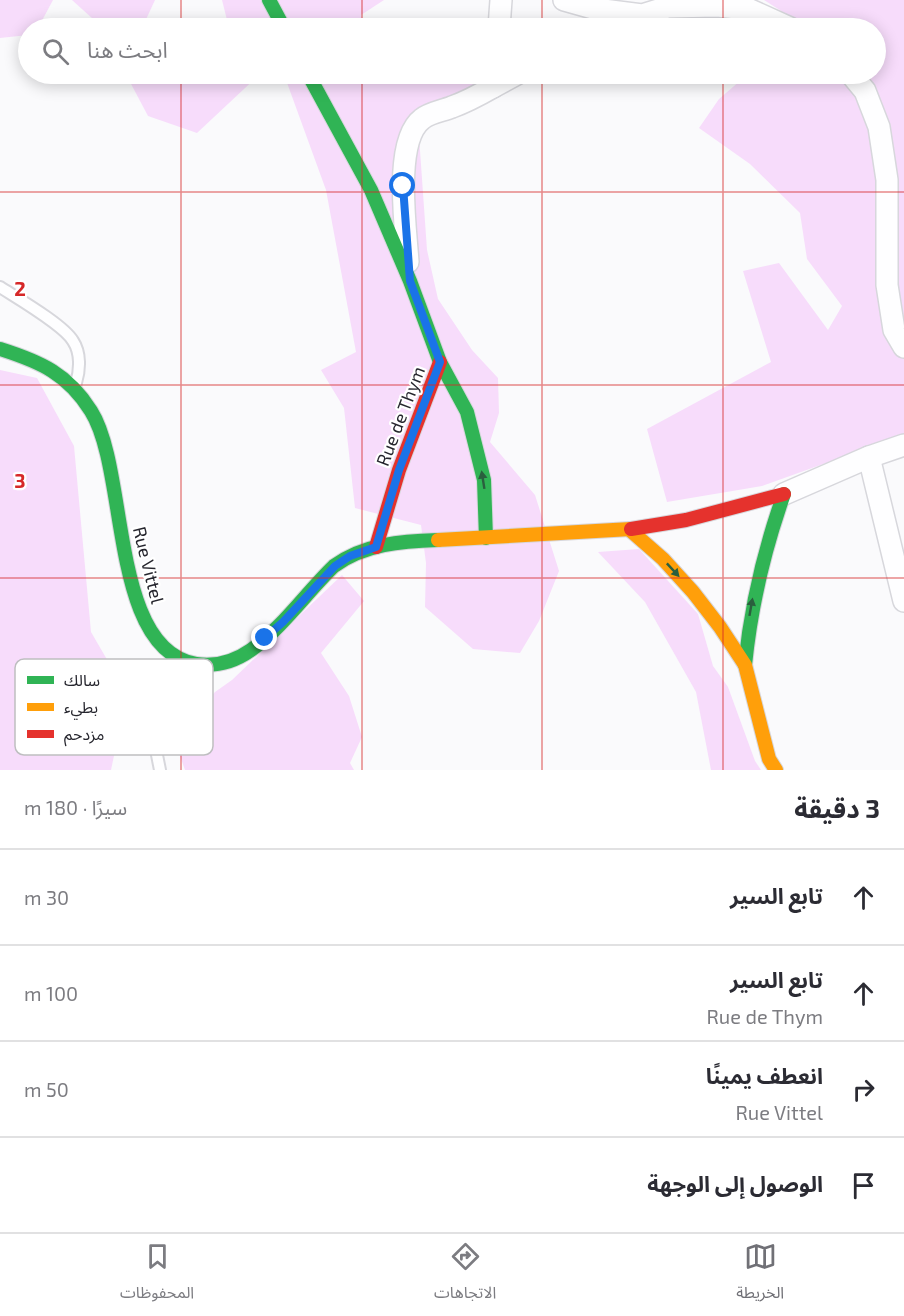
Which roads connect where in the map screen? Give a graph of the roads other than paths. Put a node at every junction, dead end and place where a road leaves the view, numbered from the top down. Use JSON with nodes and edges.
{"nodes":[{"id":1,"x":269,"y":0,"type":"edge"},
{"id":2,"x":501,"y":0,"type":"edge"},
{"id":3,"x":564,"y":0,"type":"edge"},
{"id":4,"x":749,"y":5,"type":"edge"},
{"id":5,"x":642,"y":15,"type":"junction"},
{"id":6,"x":279,"y":18,"type":"edge"},
{"id":7,"x":500,"y":18,"type":"edge"},
{"id":8,"x":634,"y":18,"type":"edge"},
{"id":9,"x":772,"y":18,"type":"edge"},
{"id":10,"x":313,"y":84,"type":"edge"},
{"id":11,"x":489,"y":84,"type":"edge"},
{"id":12,"x":859,"y":84,"type":"edge"},
{"id":13,"x":410,"y":281,"type":"junction"},
{"id":14,"x":0,"y":287,"type":"edge"},
{"id":15,"x":896,"y":288,"type":"edge"},
{"id":16,"x":904,"y":346,"type":"edge"},
{"id":17,"x":0,"y":349,"type":"edge"},
{"id":18,"x":440,"y":362,"type":"junction"},
{"id":19,"x":75,"y":388,"type":"junction"},
{"id":20,"x":904,"y":445,"type":"edge"},
{"id":21,"x":869,"y":457,"type":"junction"},
{"id":22,"x":784,"y":494,"type":"junction"},
{"id":23,"x":630,"y":530,"type":"junction"},
{"id":24,"x":486,"y":538,"type":"junction"},
{"id":25,"x":376,"y":547,"type":"junction"},
{"id":26,"x":904,"y":601,"type":"edge"},
{"id":27,"x":178,"y":659,"type":"edge"},
{"id":28,"x":213,"y":665,"type":"edge"},
{"id":29,"x":745,"y":665,"type":"junction"},
{"id":30,"x":157,"y":755,"type":"edge"},
{"id":31,"x":160,"y":770,"type":"edge"},
{"id":32,"x":776,"y":770,"type":"edge"}],
"edges":[{"from":1,"to":6,"type":"street"},
{"from":2,"to":7,"type":"street"},
{"from":3,"to":5,"type":"street"},
{"from":4,"to":5,"type":"street"},
{"from":4,"to":9,"type":"street"},
{"from":5,"to":8,"type":"street"},
{"from":10,"to":13,"type":"street","name":"Rue de Thym"},
{"from":11,"to":13,"type":"street"},
{"from":12,"to":15,"type":"street"},
{"from":13,"to":18,"type":"street","name":"Rue de Thym"},
{"from":14,"to":19,"type":"lane"},
{"from":15,"to":16,"type":"street"},
{"from":17,"to":19,"type":"street","name":"Rue Vittel"},
{"from":24,"to":18,"type":"street","one_way":true},
{"from":18,"to":25,"type":"street","name":"Rue de Thym"},
{"from":19,"to":27,"type":"street","name":"Rue Vittel"},
{"from":20,"to":21,"type":"street"},
{"from":21,"to":22,"type":"street"},
{"from":21,"to":26,"type":"street"},
{"from":22,"to":23,"type":"street","name":"Rue Vittel"},
{"from":29,"to":22,"type":"street","one_way":true},
{"from":23,"to":24,"type":"street","name":"Rue Vittel"},
{"from":23,"to":29,"type":"street","one_way":true},
{"from":24,"to":25,"type":"street","name":"Rue Vittel"},
{"from":25,"to":28,"type":"street","name":"Rue Vittel"},
{"from":29,"to":32,"type":"street"},
{"from":30,"to":31,"type":"lane"}]}
